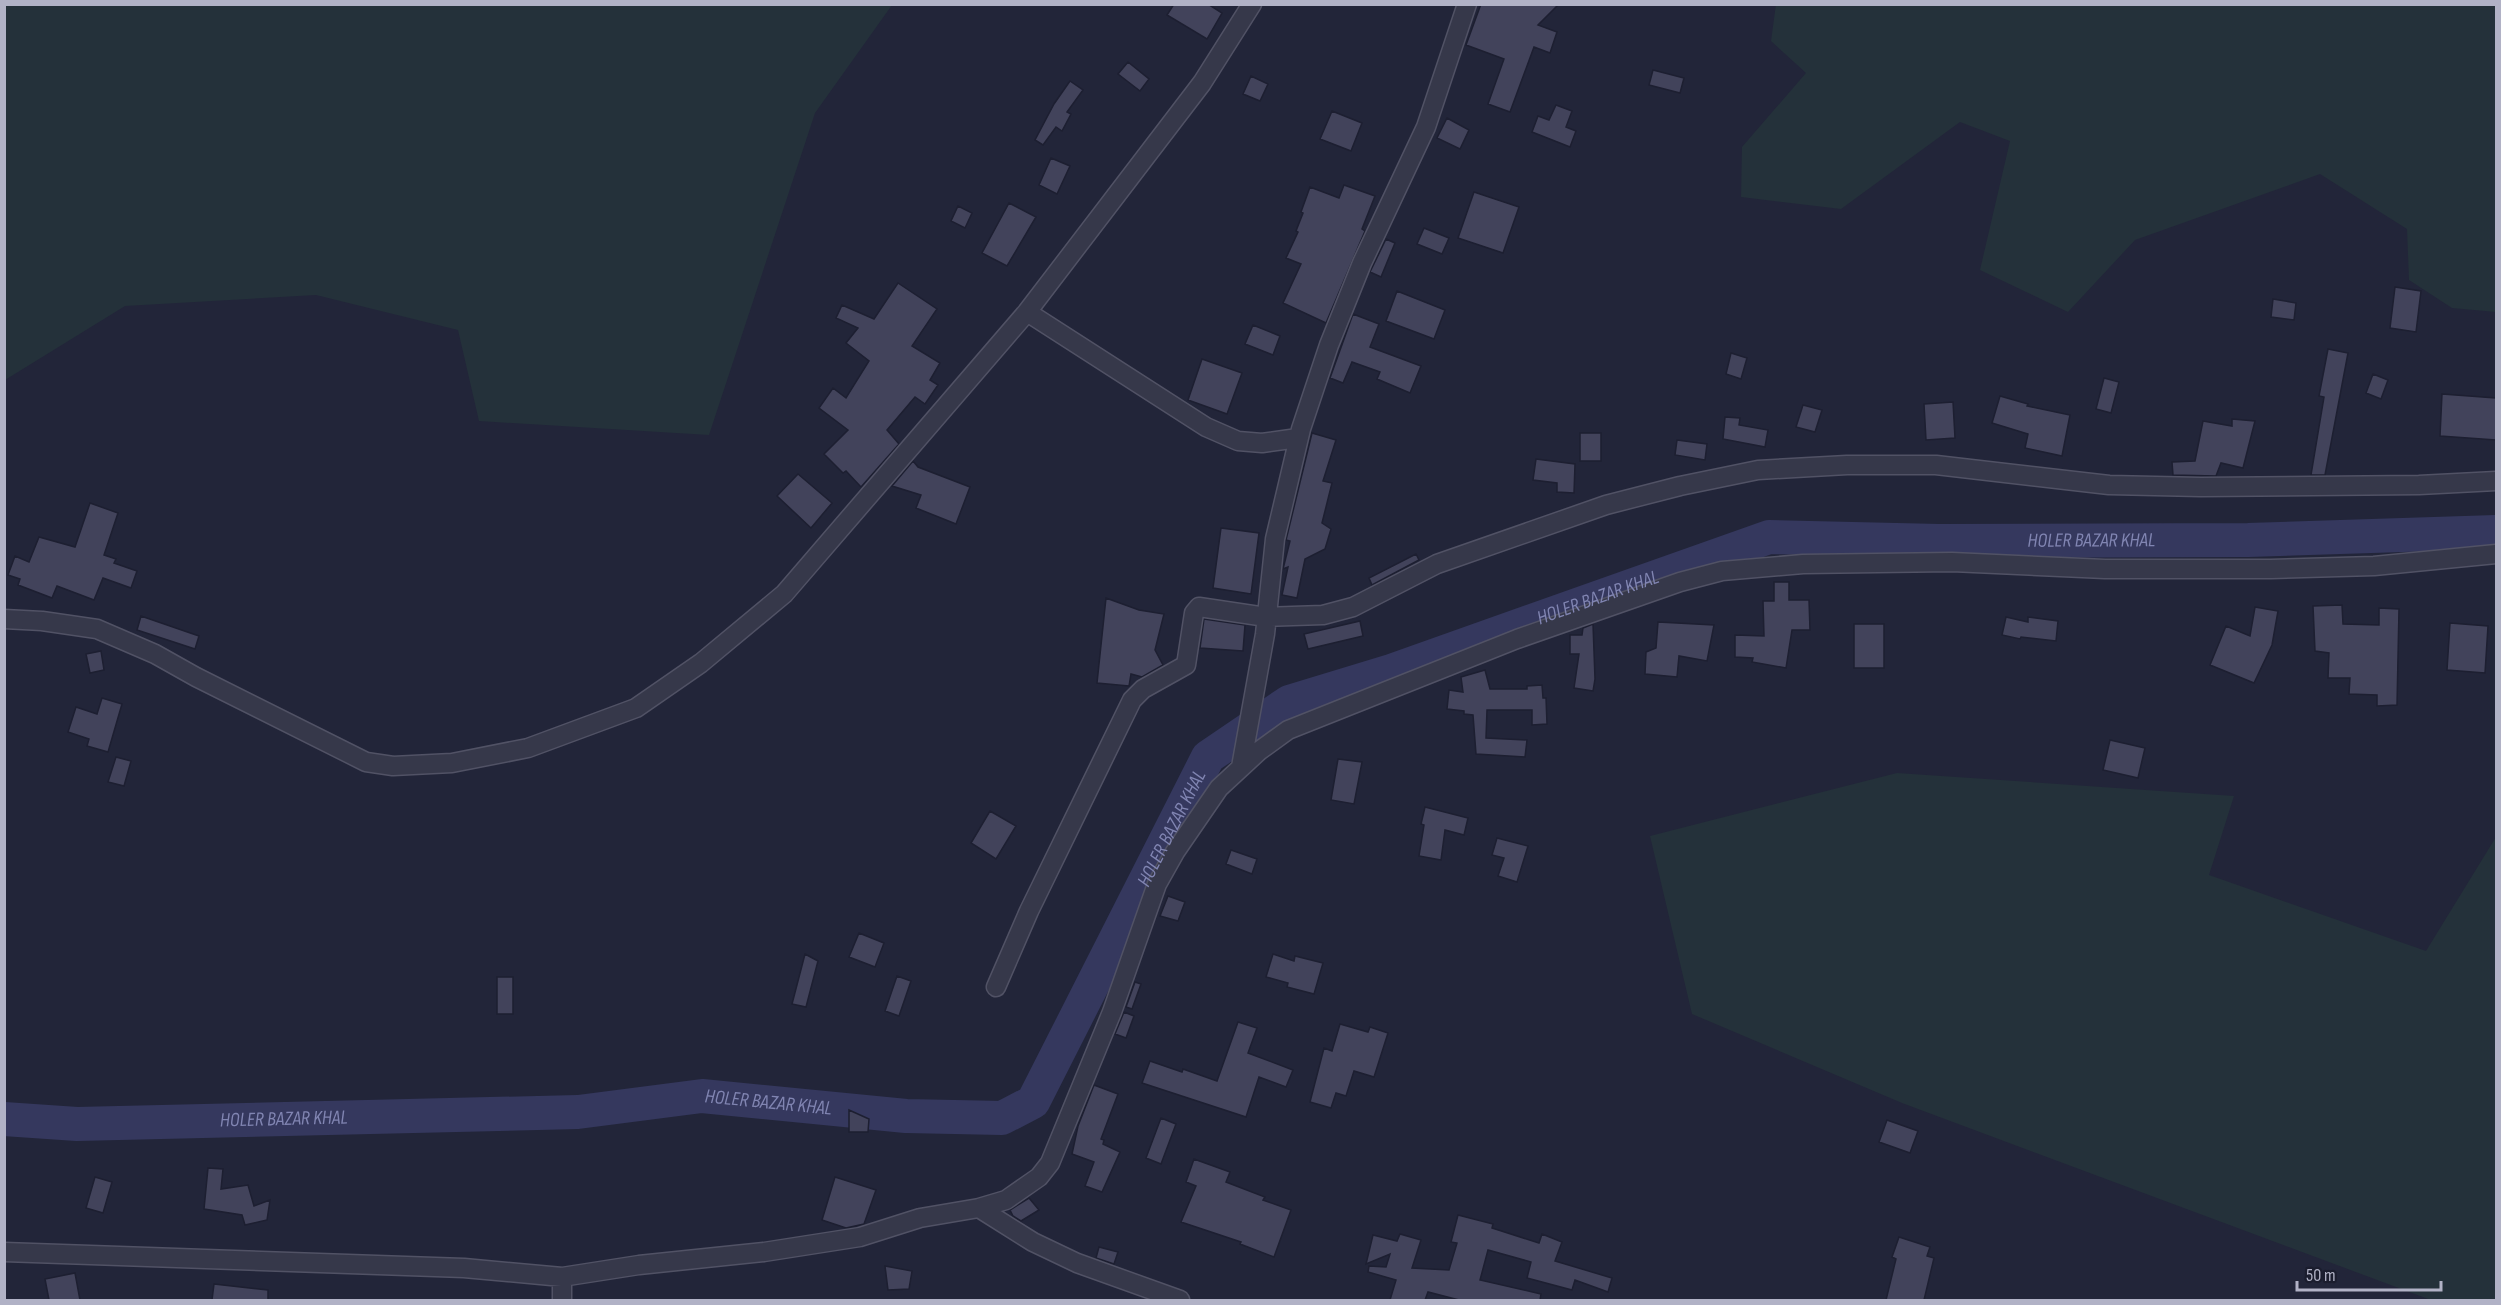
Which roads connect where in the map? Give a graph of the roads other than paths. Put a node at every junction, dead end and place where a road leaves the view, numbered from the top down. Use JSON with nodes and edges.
{"nodes":[{"id":1,"x":1252,"y":4,"type":"edge"},
{"id":2,"x":1467,"y":4,"type":"edge"},
{"id":3,"x":1027,"y":312,"type":"junction"},
{"id":4,"x":1298,"y":438,"type":"junction"},
{"id":5,"x":2496,"y":481,"type":"edge"},
{"id":6,"x":2496,"y":554,"type":"edge"},
{"id":7,"x":1266,"y":617,"type":"junction"},
{"id":8,"x":4,"y":619,"type":"edge"},
{"id":9,"x":1242,"y":760,"type":"junction"},
{"id":10,"x":996,"y":987,"type":"dead end"},
{"id":11,"x":979,"y":1208,"type":"junction"},
{"id":12,"x":4,"y":1252,"type":"edge"},
{"id":13,"x":562,"y":1277,"type":"junction"},
{"id":14,"x":562,"y":1300,"type":"edge"},
{"id":15,"x":1180,"y":1300,"type":"edge"}],
"edges":[{"from":1,"to":3,"type":"street"},
{"from":2,"to":4,"type":"street"},
{"from":3,"to":4,"type":"street"},
{"from":3,"to":8,"type":"street"},
{"from":4,"to":7,"type":"street"},
{"from":5,"to":7,"type":"street"},
{"from":6,"to":9,"type":"street"},
{"from":7,"to":9,"type":"street"},
{"from":7,"to":10,"type":"street"},
{"from":9,"to":11,"type":"street"},
{"from":11,"to":13,"type":"street"},
{"from":11,"to":15,"type":"street"},
{"from":12,"to":13,"type":"street"},
{"from":13,"to":14,"type":"street"}]}
